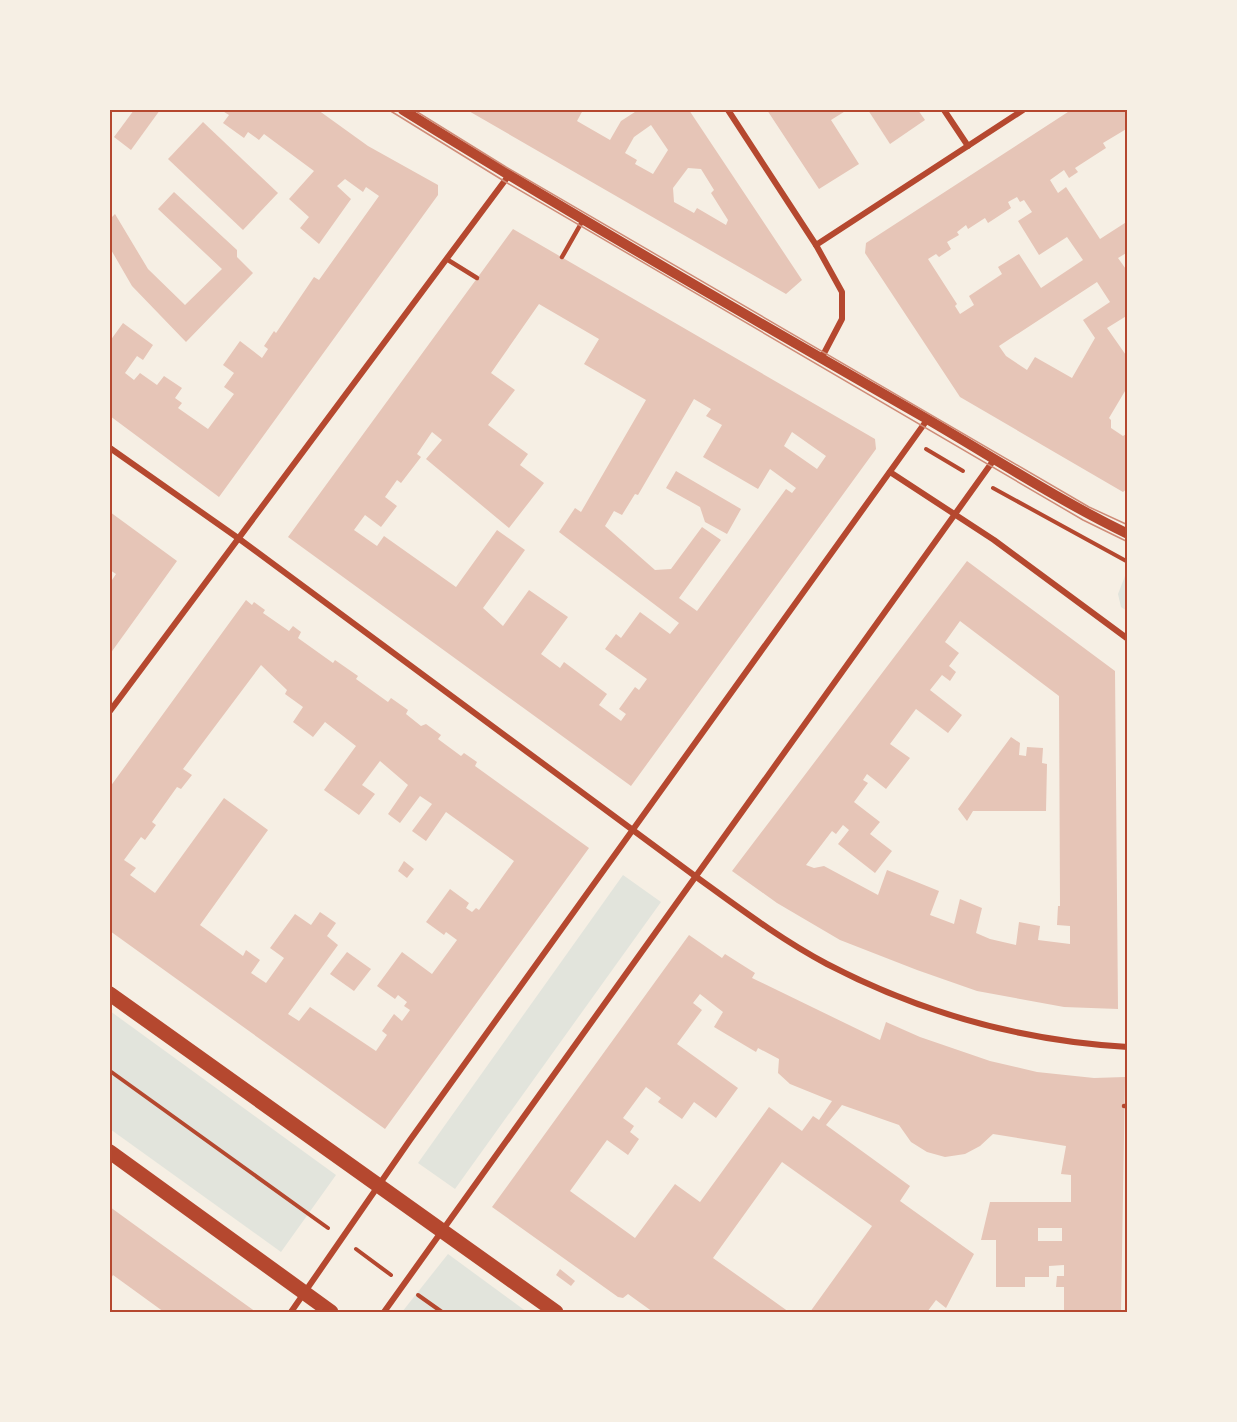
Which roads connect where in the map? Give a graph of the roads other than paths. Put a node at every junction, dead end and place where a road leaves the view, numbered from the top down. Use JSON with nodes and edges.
{"nodes":[{"id":1,"x":403,"y":110,"type":"edge"},
{"id":2,"x":728,"y":110,"type":"edge"},
{"id":3,"x":944,"y":110,"type":"edge"},
{"id":4,"x":1023,"y":110,"type":"edge"},
{"id":5,"x":968,"y":146,"type":"junction"},
{"id":6,"x":509,"y":176,"type":"junction"},
{"id":7,"x":583,"y":220,"type":"junction"},
{"id":8,"x":816,"y":245,"type":"junction"},
{"id":9,"x":562,"y":257,"type":"dead end"},
{"id":10,"x":448,"y":260,"type":"junction"},
{"id":11,"x":477,"y":278,"type":"dead end"},
{"id":12,"x":821,"y":360,"type":"junction"},
{"id":13,"x":927,"y":420,"type":"junction"},
{"id":14,"x":110,"y":448,"type":"edge"},
{"id":15,"x":993,"y":461,"type":"junction"},
{"id":16,"x":890,"y":472,"type":"junction"},
{"id":17,"x":954,"y":514,"type":"junction"},
{"id":18,"x":1128,"y":534,"type":"edge"},
{"id":19,"x":238,"y":538,"type":"junction"},
{"id":20,"x":1128,"y":639,"type":"edge"},
{"id":21,"x":110,"y":711,"type":"edge"},
{"id":22,"x":632,"y":831,"type":"junction"},
{"id":23,"x":694,"y":876,"type":"junction"},
{"id":24,"x":110,"y":994,"type":"edge"},
{"id":25,"x":1128,"y":1047,"type":"edge"},
{"id":26,"x":110,"y":1152,"type":"edge"},
{"id":27,"x":379,"y":1184,"type":"junction"},
{"id":28,"x":441,"y":1229,"type":"junction"},
{"id":29,"x":305,"y":1293,"type":"junction"},
{"id":30,"x":291,"y":1312,"type":"edge"},
{"id":31,"x":331,"y":1312,"type":"edge"},
{"id":32,"x":384,"y":1312,"type":"edge"},
{"id":33,"x":556,"y":1312,"type":"edge"}],
"edges":[{"from":1,"to":6,"type":"street"},
{"from":2,"to":8,"type":"street"},
{"from":3,"to":5,"type":"street"},
{"from":4,"to":5,"type":"street"},
{"from":5,"to":8,"type":"street"},
{"from":6,"to":7,"type":"street"},
{"from":6,"to":10,"type":"street"},
{"from":7,"to":9,"type":"lane"},
{"from":7,"to":12,"type":"street"},
{"from":8,"to":12,"type":"street"},
{"from":10,"to":11,"type":"lane"},
{"from":10,"to":19,"type":"street"},
{"from":12,"to":13,"type":"street"},
{"from":13,"to":15,"type":"street"},
{"from":13,"to":16,"type":"street"},
{"from":14,"to":19,"type":"street"},
{"from":15,"to":17,"type":"street"},
{"from":15,"to":18,"type":"street"},
{"from":16,"to":17,"type":"street"},
{"from":16,"to":22,"type":"street"},
{"from":17,"to":20,"type":"street"},
{"from":17,"to":23,"type":"street"},
{"from":19,"to":21,"type":"street"},
{"from":19,"to":22,"type":"street"},
{"from":22,"to":23,"type":"street"},
{"from":22,"to":27,"type":"street"},
{"from":23,"to":25,"type":"street"},
{"from":23,"to":28,"type":"street"},
{"from":24,"to":27,"type":"main road"},
{"from":26,"to":29,"type":"main road"},
{"from":27,"to":28,"type":"main road"},
{"from":27,"to":29,"type":"street"},
{"from":28,"to":32,"type":"street"},
{"from":28,"to":33,"type":"main road"},
{"from":29,"to":30,"type":"street"},
{"from":29,"to":31,"type":"main road"}]}
